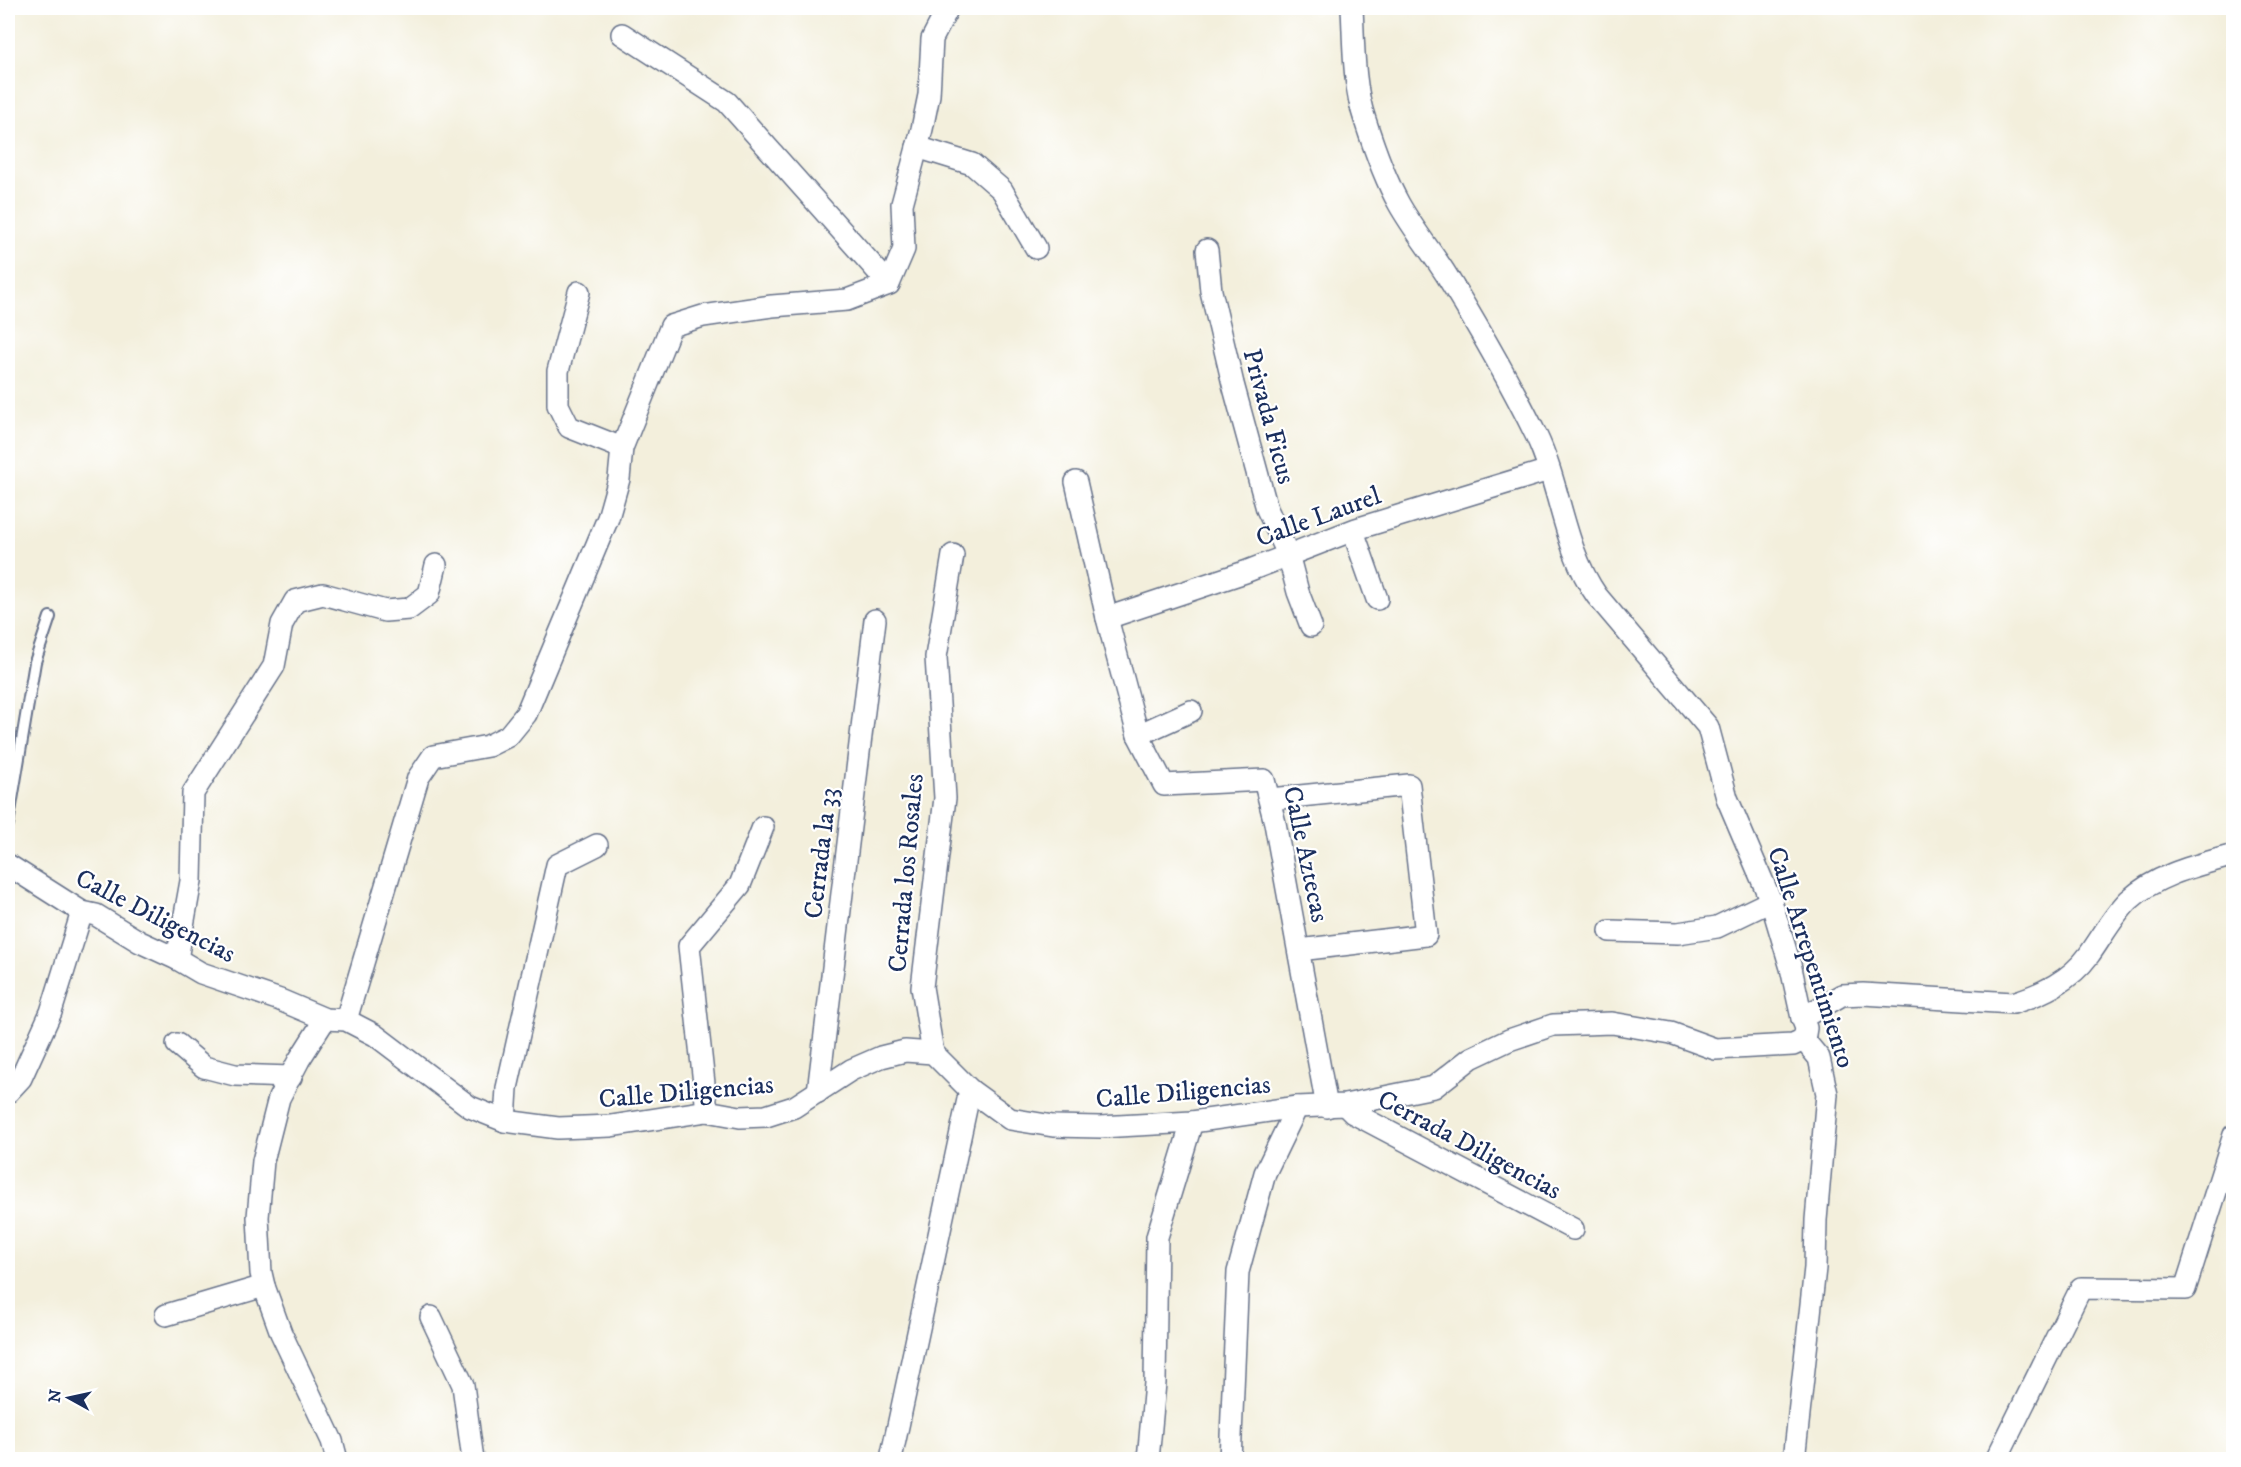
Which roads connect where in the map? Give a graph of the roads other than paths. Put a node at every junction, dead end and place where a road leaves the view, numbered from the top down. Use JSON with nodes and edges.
{"nodes":[{"id":1,"x":948,"y":8,"type":"edge"},
{"id":2,"x":1352,"y":8,"type":"edge"},
{"id":3,"x":622,"y":34,"type":"dead end"},
{"id":4,"x":916,"y":147,"type":"junction"},
{"id":5,"x":1036,"y":248,"type":"dead end"},
{"id":6,"x":1206,"y":250,"type":"dead end"},
{"id":7,"x":889,"y":284,"type":"junction"},
{"id":8,"x":579,"y":292,"type":"dead end"},
{"id":9,"x":622,"y":448,"type":"junction"},
{"id":10,"x":1549,"y":470,"type":"junction"},
{"id":11,"x":1076,"y":482,"type":"dead end"},
{"id":12,"x":1353,"y":531,"type":"junction"},
{"id":13,"x":1288,"y":554,"type":"junction"},
{"id":14,"x":953,"y":555,"type":"dead end"},
{"id":15,"x":436,"y":565,"type":"dead end"},
{"id":16,"x":1377,"y":599,"type":"dead end"},
{"id":17,"x":50,"y":617,"type":"dead end"},
{"id":18,"x":1107,"y":618,"type":"junction"},
{"id":19,"x":875,"y":620,"type":"dead end"},
{"id":20,"x":1311,"y":626,"type":"dead end"},
{"id":21,"x":1191,"y":711,"type":"dead end"},
{"id":22,"x":1138,"y":735,"type":"junction"},
{"id":23,"x":1270,"y":799,"type":"junction"},
{"id":24,"x":8,"y":824,"type":"edge"},
{"id":25,"x":763,"y":827,"type":"dead end"},
{"id":26,"x":597,"y":845,"type":"dead end"},
{"id":27,"x":2234,"y":855,"type":"edge"},
{"id":28,"x":8,"y":865,"type":"edge"},
{"id":29,"x":1771,"y":901,"type":"junction"},
{"id":30,"x":82,"y":912,"type":"junction"},
{"id":31,"x":1610,"y":931,"type":"dead end"},
{"id":32,"x":1299,"y":950,"type":"junction"},
{"id":33,"x":177,"y":959,"type":"junction"},
{"id":34,"x":1802,"y":1018,"type":"junction"},
{"id":35,"x":335,"y":1019,"type":"junction"},
{"id":36,"x":1804,"y":1040,"type":"junction"},
{"id":37,"x":177,"y":1044,"type":"dead end"},
{"id":38,"x":933,"y":1053,"type":"junction"},
{"id":39,"x":291,"y":1077,"type":"junction"},
{"id":40,"x":970,"y":1090,"type":"junction"},
{"id":41,"x":8,"y":1092,"type":"edge"},
{"id":42,"x":818,"y":1092,"type":"junction"},
{"id":43,"x":1336,"y":1106,"type":"junction"},
{"id":44,"x":1297,"y":1107,"type":"junction"},
{"id":45,"x":707,"y":1111,"type":"junction"},
{"id":46,"x":505,"y":1121,"type":"junction"},
{"id":47,"x":1192,"y":1122,"type":"junction"},
{"id":48,"x":2234,"y":1135,"type":"edge"},
{"id":49,"x":1573,"y":1229,"type":"dead end"},
{"id":50,"x":264,"y":1286,"type":"junction"},
{"id":51,"x":166,"y":1315,"type":"dead end"},
{"id":52,"x":431,"y":1317,"type":"dead end"},
{"id":53,"x":892,"y":1454,"type":"dead end"},
{"id":54,"x":337,"y":1460,"type":"edge"},
{"id":55,"x":473,"y":1460,"type":"edge"},
{"id":56,"x":1148,"y":1460,"type":"edge"},
{"id":57,"x":1230,"y":1460,"type":"edge"},
{"id":58,"x":1794,"y":1460,"type":"edge"},
{"id":59,"x":1996,"y":1460,"type":"edge"}],
"edges":[{"from":1,"to":4,"type":"street"},
{"from":2,"to":10,"type":"street","name":"Calle Arrepentimiento"},
{"from":3,"to":7,"type":"street"},
{"from":4,"to":5,"type":"street"},
{"from":4,"to":7,"type":"street"},
{"from":6,"to":13,"type":"street","name":"Privada Ficus"},
{"from":7,"to":9,"type":"street"},
{"from":8,"to":9,"type":"street"},
{"from":9,"to":35,"type":"street"},
{"from":10,"to":12,"type":"street","name":"Calle Laurel"},
{"from":10,"to":29,"type":"street","name":"Calle Arrepentimiento"},
{"from":11,"to":18,"type":"street","name":"Calle Aztecas"},
{"from":12,"to":13,"type":"street","name":"Calle Laurel"},
{"from":12,"to":16,"type":"street"},
{"from":13,"to":18,"type":"street","name":"Calle Laurel"},
{"from":13,"to":20,"type":"street","name":"Privada Ficus"},
{"from":14,"to":38,"type":"street","name":"Cerrada los Rosales"},
{"from":15,"to":33,"type":"street"},
{"from":17,"to":24,"type":"lane"},
{"from":18,"to":22,"type":"street","name":"Calle Aztecas"},
{"from":19,"to":42,"type":"street","name":"Cerrada la 33"},
{"from":21,"to":22,"type":"street"},
{"from":22,"to":23,"type":"street","name":"Calle Aztecas"},
{"from":23,"to":32,"type":"street","name":"Calle Aztecas"},
{"from":23,"to":32,"type":"street"},
{"from":25,"to":45,"type":"street"},
{"from":26,"to":46,"type":"street"},
{"from":27,"to":34,"type":"street"},
{"from":28,"to":30,"type":"street","name":"Calle Diligencias"},
{"from":29,"to":31,"type":"street"},
{"from":29,"to":34,"type":"street","name":"Calle Arrepentimiento"},
{"from":30,"to":33,"type":"street","name":"Calle Diligencias"},
{"from":30,"to":41,"type":"street"},
{"from":32,"to":43,"type":"street","name":"Calle Aztecas"},
{"from":33,"to":35,"type":"street","name":"Calle Diligencias"},
{"from":34,"to":36,"type":"street","name":"Calle Arrepentimiento"},
{"from":35,"to":39,"type":"street"},
{"from":35,"to":46,"type":"street","name":"Calle Diligencias"},
{"from":36,"to":43,"type":"street","name":"Calle Diligencias"},
{"from":36,"to":58,"type":"street","name":"Calle Arrepentimiento"},
{"from":37,"to":39,"type":"street"},
{"from":38,"to":40,"type":"street","name":"Calle Diligencias"},
{"from":38,"to":42,"type":"street","name":"Calle Diligencias"},
{"from":39,"to":50,"type":"street"},
{"from":40,"to":47,"type":"street","name":"Calle Diligencias"},
{"from":40,"to":53,"type":"street"},
{"from":42,"to":45,"type":"street","name":"Calle Diligencias"},
{"from":43,"to":44,"type":"street","name":"Calle Diligencias"},
{"from":43,"to":49,"type":"street","name":"Cerrada Diligencias"},
{"from":44,"to":47,"type":"street","name":"Calle Diligencias"},
{"from":44,"to":57,"type":"street"},
{"from":45,"to":46,"type":"street","name":"Calle Diligencias"},
{"from":47,"to":56,"type":"street"},
{"from":48,"to":59,"type":"street"},
{"from":50,"to":51,"type":"street"},
{"from":50,"to":54,"type":"street"},
{"from":52,"to":55,"type":"street"}]}
